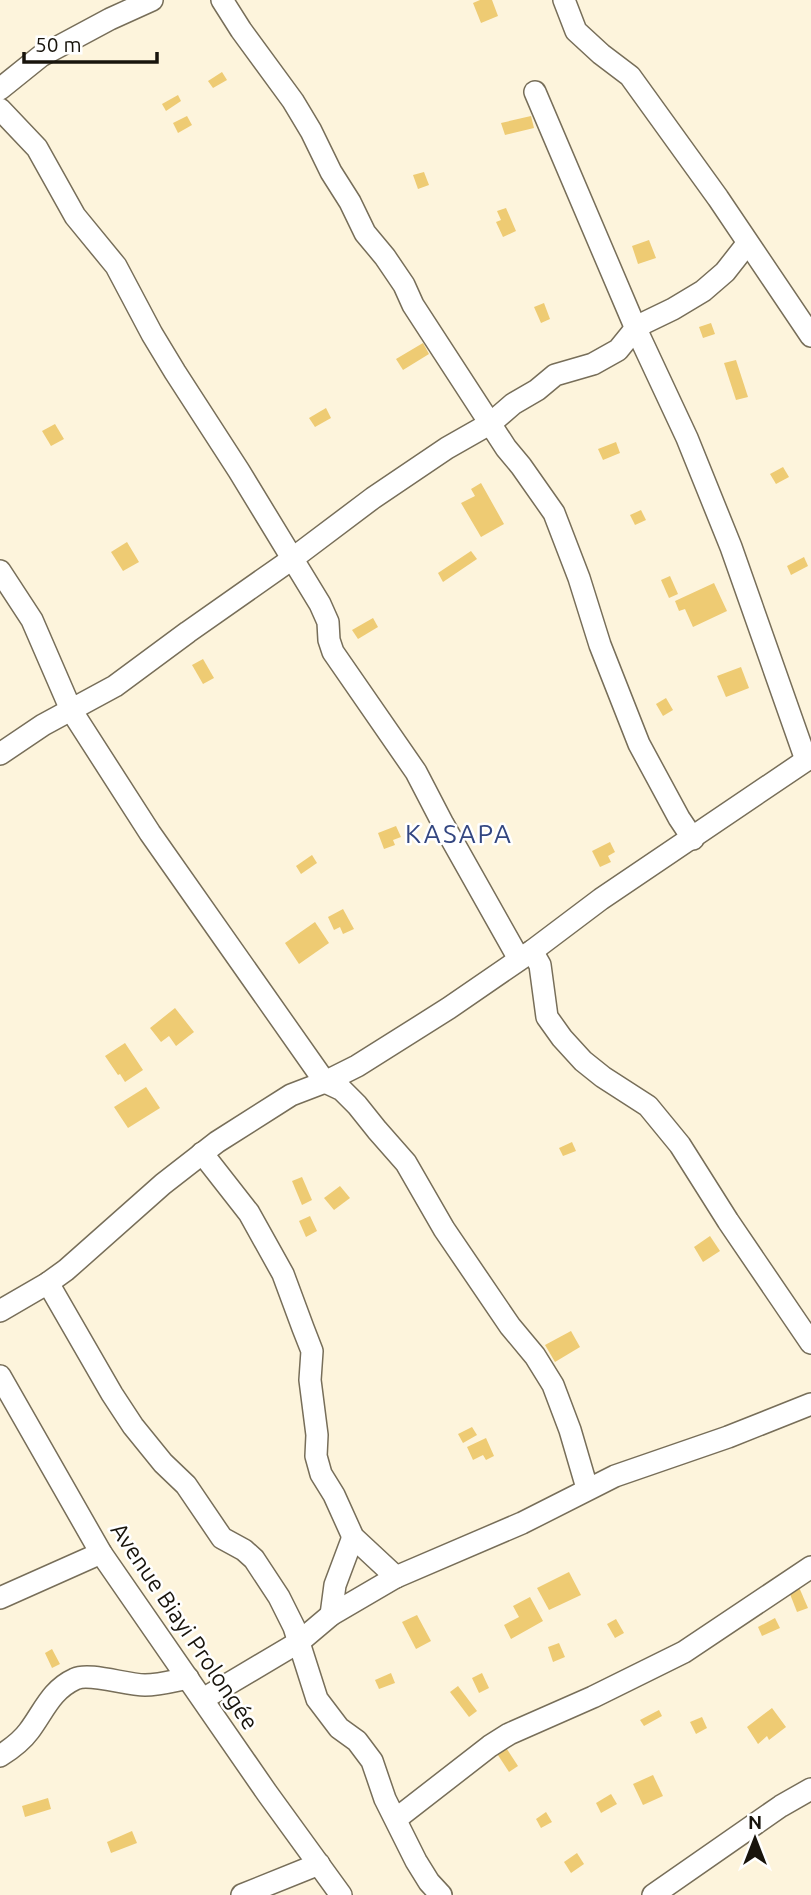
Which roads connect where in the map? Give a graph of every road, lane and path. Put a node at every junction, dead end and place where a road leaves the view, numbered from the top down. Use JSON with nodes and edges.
{"nodes":[{"id":1,"x":222,"y":0,"type":"edge"},
{"id":2,"x":564,"y":0,"type":"edge"},
{"id":3,"x":139,"y":3,"type":"edge"},
{"id":4,"x":0,"y":89,"type":"edge"},
{"id":5,"x":535,"y":92,"type":"dead end"},
{"id":6,"x":0,"y":109,"type":"edge"},
{"id":7,"x":747,"y":244,"type":"junction"},
{"id":8,"x":636,"y":329,"type":"junction"},
{"id":9,"x":811,"y":336,"type":"edge"},
{"id":10,"x":491,"y":423,"type":"junction"},
{"id":11,"x":292,"y":559,"type":"junction"},
{"id":12,"x":0,"y":571,"type":"edge"},
{"id":13,"x":71,"y":710,"type":"junction"},
{"id":14,"x":0,"y":754,"type":"edge"},
{"id":15,"x":809,"y":759,"type":"edge"},
{"id":16,"x":693,"y":839,"type":"junction"},
{"id":17,"x":526,"y":955,"type":"junction"},
{"id":18,"x":325,"y":1082,"type":"junction"},
{"id":19,"x":202,"y":1153,"type":"junction"},
{"id":20,"x":48,"y":1283,"type":"junction"},
{"id":21,"x":0,"y":1311,"type":"edge"},
{"id":22,"x":811,"y":1343,"type":"edge"},
{"id":23,"x":0,"y":1377,"type":"edge"},
{"id":24,"x":811,"y":1404,"type":"edge"},
{"id":25,"x":587,"y":1488,"type":"junction"},
{"id":26,"x":353,"y":1536,"type":"junction"},
{"id":27,"x":102,"y":1553,"type":"junction"},
{"id":28,"x":811,"y":1567,"type":"edge"},
{"id":29,"x":396,"y":1577,"type":"junction"},
{"id":30,"x":0,"y":1598,"type":"edge"},
{"id":31,"x":331,"y":1615,"type":"junction"},
{"id":32,"x":299,"y":1642,"type":"junction"},
{"id":33,"x":188,"y":1678,"type":"junction"},
{"id":34,"x":203,"y":1699,"type":"junction"},
{"id":35,"x":0,"y":1756,"type":"edge"},
{"id":36,"x":811,"y":1789,"type":"edge"},
{"id":37,"x":396,"y":1819,"type":"junction"},
{"id":38,"x":319,"y":1864,"type":"junction"},
{"id":39,"x":242,"y":1895,"type":"edge"},
{"id":40,"x":341,"y":1895,"type":"edge"},
{"id":41,"x":441,"y":1895,"type":"edge"},
{"id":42,"x":653,"y":1895,"type":"edge"}],
"edges":[{"from":1,"to":10,"type":"street"},
{"from":2,"to":7,"type":"street"},
{"from":3,"to":4,"type":"street"},
{"from":5,"to":8,"type":"street"},
{"from":6,"to":11,"type":"street"},
{"from":7,"to":8,"type":"street"},
{"from":7,"to":9,"type":"street"},
{"from":8,"to":10,"type":"street"},
{"from":8,"to":15,"type":"street"},
{"from":10,"to":11,"type":"street"},
{"from":10,"to":16,"type":"street"},
{"from":11,"to":13,"type":"street"},
{"from":11,"to":17,"type":"street"},
{"from":12,"to":13,"type":"street"},
{"from":13,"to":14,"type":"street"},
{"from":13,"to":18,"type":"street"},
{"from":15,"to":16,"type":"street"},
{"from":16,"to":17,"type":"street"},
{"from":17,"to":18,"type":"street"},
{"from":17,"to":22,"type":"street"},
{"from":18,"to":19,"type":"street"},
{"from":18,"to":25,"type":"street"},
{"from":19,"to":20,"type":"street"},
{"from":19,"to":26,"type":"street"},
{"from":20,"to":21,"type":"street"},
{"from":20,"to":32,"type":"street"},
{"from":23,"to":27,"type":"street","name":"Avenue Biayi Prolongée"},
{"from":24,"to":25,"type":"street"},
{"from":25,"to":29,"type":"street"},
{"from":26,"to":29,"type":"street"},
{"from":26,"to":31,"type":"street"},
{"from":27,"to":30,"type":"street"},
{"from":27,"to":33,"type":"street","name":"Avenue Biayi Prolongée"},
{"from":28,"to":37,"type":"street"},
{"from":29,"to":31,"type":"street"},
{"from":31,"to":32,"type":"street"},
{"from":32,"to":34,"type":"street"},
{"from":32,"to":37,"type":"street"},
{"from":33,"to":34,"type":"street","name":"Avenue Biayi Prolongée"},
{"from":33,"to":35,"type":"street"},
{"from":34,"to":38,"type":"street","name":"Avenue Biayi Prolongée"},
{"from":36,"to":42,"type":"street"},
{"from":37,"to":41,"type":"street"},
{"from":38,"to":39,"type":"street"},
{"from":38,"to":40,"type":"street","name":"Avenue Biayi Prolongée"}]}
